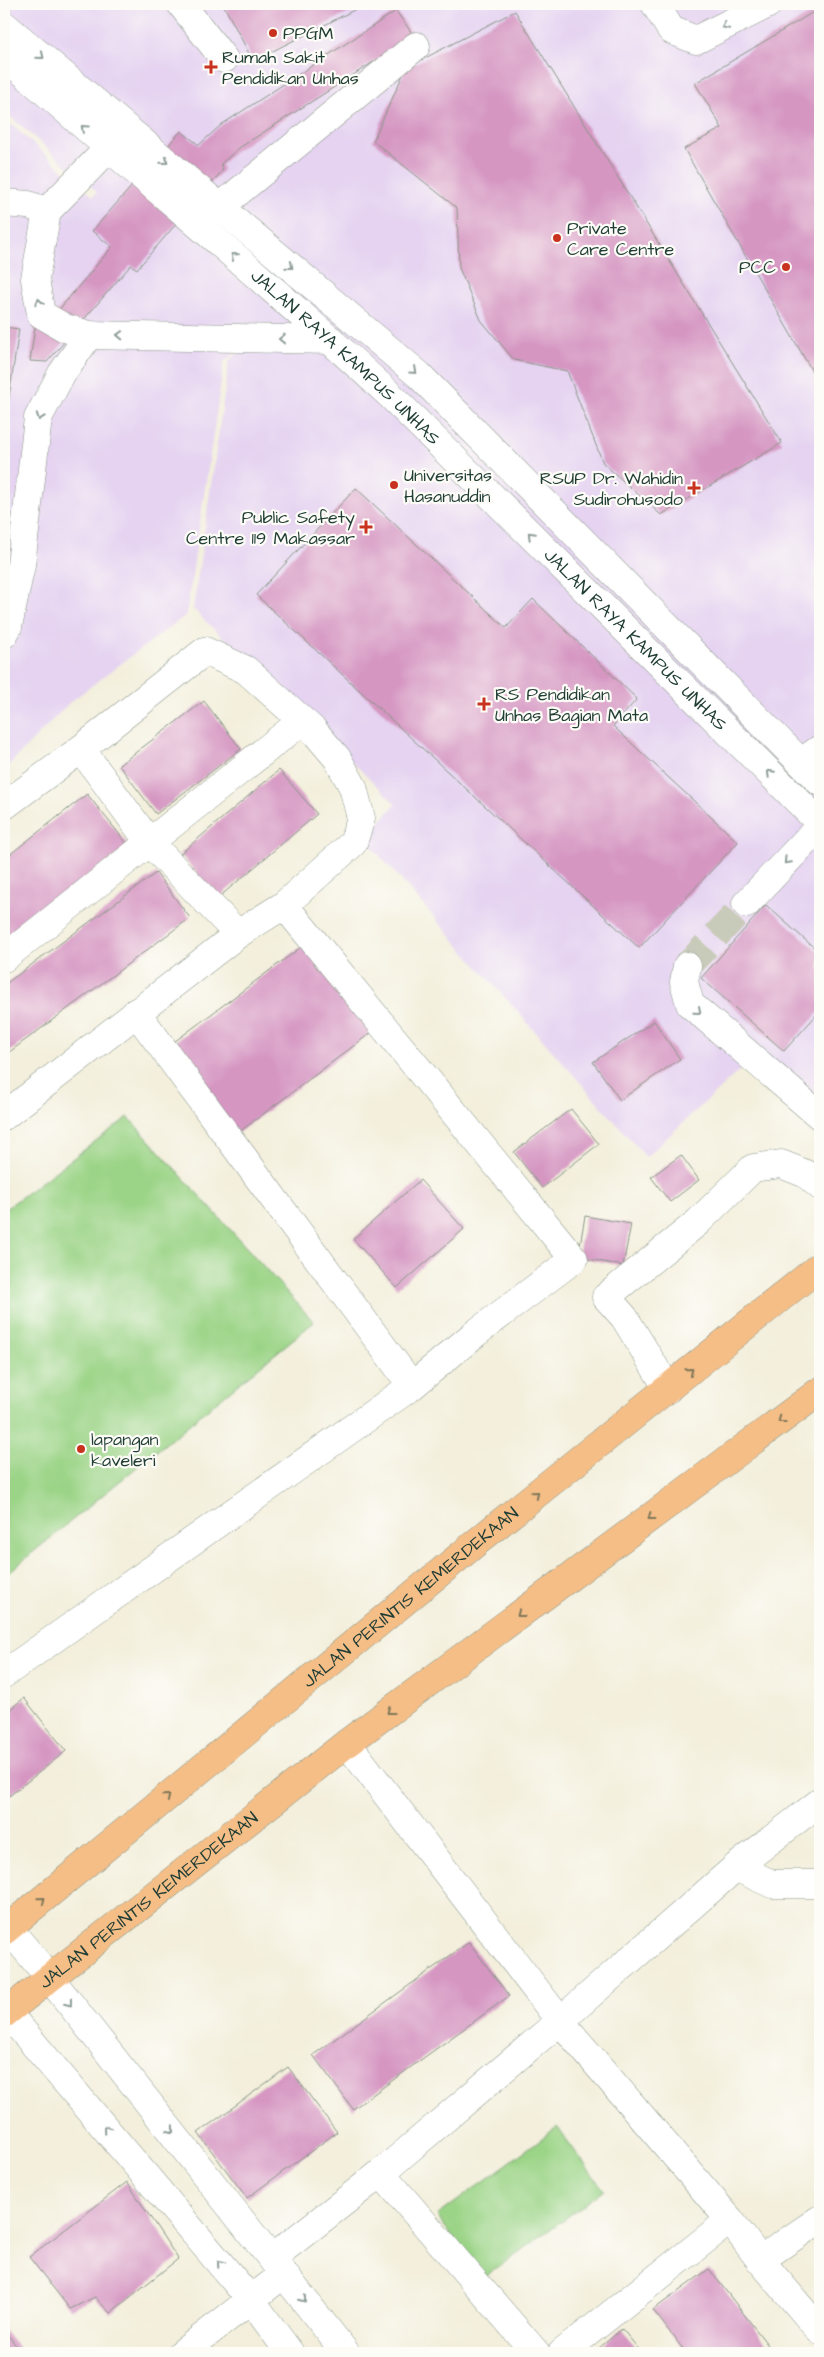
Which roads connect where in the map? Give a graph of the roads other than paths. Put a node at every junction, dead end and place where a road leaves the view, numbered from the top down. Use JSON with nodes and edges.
{"nodes":[{"id":1,"x":180,"y":4,"type":"edge"},
{"id":2,"x":655,"y":4,"type":"edge"},
{"id":3,"x":768,"y":4,"type":"edge"},
{"id":4,"x":4,"y":25,"type":"edge"},
{"id":5,"x":416,"y":46,"type":"dead end"},
{"id":6,"x":4,"y":56,"type":"edge"},
{"id":7,"x":224,"y":59,"type":"dead end"},
{"id":8,"x":108,"y":149,"type":"junction"},
{"id":9,"x":4,"y":203,"type":"edge"},
{"id":10,"x":220,"y":207,"type":"junction"},
{"id":11,"x":47,"y":211,"type":"junction"},
{"id":12,"x":90,"y":335,"type":"junction"},
{"id":13,"x":331,"y":340,"type":"junction"},
{"id":14,"x":392,"y":352,"type":"junction"},
{"id":15,"x":368,"y":374,"type":"junction"},
{"id":16,"x":4,"y":634,"type":"edge"},
{"id":17,"x":302,"y":721,"type":"junction"},
{"id":18,"x":80,"y":749,"type":"junction"},
{"id":19,"x":810,"y":755,"type":"edge"},
{"id":20,"x":820,"y":782,"type":"edge"},
{"id":21,"x":4,"y":806,"type":"edge"},
{"id":22,"x":820,"y":825,"type":"edge"},
{"id":23,"x":149,"y":842,"type":"junction"},
{"id":24,"x":746,"y":904,"type":"tunnel mouth"},
{"id":25,"x":284,"y":905,"type":"junction"},
{"id":26,"x":238,"y":934,"type":"junction"},
{"id":27,"x":4,"y":958,"type":"edge"},
{"id":28,"x":687,"y":966,"type":"tunnel mouth"},
{"id":29,"x":136,"y":1012,"type":"junction"},
{"id":30,"x":4,"y":1116,"type":"edge"},
{"id":31,"x":820,"y":1116,"type":"edge"},
{"id":32,"x":820,"y":1186,"type":"edge"},
{"id":33,"x":820,"y":1266,"type":"edge"},
{"id":34,"x":412,"y":1386,"type":"junction"},
{"id":35,"x":668,"y":1389,"type":"junction"},
{"id":36,"x":820,"y":1391,"type":"edge"},
{"id":37,"x":4,"y":1674,"type":"edge"},
{"id":38,"x":347,"y":1742,"type":"junction"},
{"id":39,"x":820,"y":1802,"type":"edge"},
{"id":40,"x":736,"y":1867,"type":"junction"},
{"id":41,"x":820,"y":1884,"type":"edge"},
{"id":42,"x":5,"y":1929,"type":"edge"},
{"id":43,"x":49,"y":1977,"type":"junction"},
{"id":44,"x":5,"y":2012,"type":"edge"},
{"id":45,"x":560,"y":2021,"type":"junction"},
{"id":46,"x":381,"y":2173,"type":"junction"},
{"id":47,"x":820,"y":2219,"type":"edge"},
{"id":48,"x":730,"y":2220,"type":"junction"},
{"id":49,"x":760,"y":2260,"type":"junction"},
{"id":50,"x":278,"y":2266,"type":"junction"},
{"id":51,"x":251,"y":2300,"type":"junction"},
{"id":52,"x":820,"y":2331,"type":"edge"},
{"id":53,"x":182,"y":2353,"type":"edge"},
{"id":54,"x":290,"y":2353,"type":"edge"},
{"id":55,"x":346,"y":2353,"type":"edge"},
{"id":56,"x":536,"y":2353,"type":"edge"},
{"id":57,"x":562,"y":2353,"type":"edge"}],
"edges":[{"from":1,"to":7,"type":"street"},
{"from":3,"to":2,"type":"street","one_way":true},
{"from":4,"to":10,"type":"street","name":"JALAN RAYA KAMPUS UNHAS","one_way":true},
{"from":5,"to":10,"type":"street"},
{"from":8,"to":6,"type":"street","name":"JALAN RAYA KAMPUS UNHAS","one_way":true},
{"from":8,"to":11,"type":"street"},
{"from":13,"to":8,"type":"street","name":"JALAN RAYA KAMPUS UNHAS","one_way":true},
{"from":9,"to":11,"type":"street"},
{"from":10,"to":14,"type":"street","name":"JALAN RAYA KAMPUS UNHAS","one_way":true},
{"from":12,"to":11,"type":"street","one_way":true},
{"from":13,"to":12,"type":"street","one_way":true},
{"from":12,"to":16,"type":"street","one_way":true},
{"from":13,"to":15,"type":"street","name":"JALAN RAYA KAMPUS UNHAS"},
{"from":14,"to":15,"type":"street"},
{"from":14,"to":19,"type":"street","name":"JALAN RAYA KAMPUS UNHAS","one_way":true},
{"from":22,"to":15,"type":"street","name":"JALAN RAYA KAMPUS UNHAS","one_way":true},
{"from":17,"to":18,"type":"street"},
{"from":17,"to":23,"type":"street"},
{"from":17,"to":25,"type":"street"},
{"from":18,"to":21,"type":"street"},
{"from":18,"to":23,"type":"street"},
{"from":19,"to":20,"type":"street","name":"JALAN RAYA KAMPUS UNHAS"},
{"from":22,"to":24,"type":"street","one_way":true},
{"from":23,"to":26,"type":"street"},
{"from":23,"to":27,"type":"street"},
{"from":25,"to":26,"type":"street"},
{"from":25,"to":34,"type":"street"},
{"from":26,"to":29,"type":"street"},
{"from":28,"to":31,"type":"street","one_way":true},
{"from":29,"to":30,"type":"street"},
{"from":29,"to":34,"type":"street"},
{"from":32,"to":35,"type":"street"},
{"from":35,"to":33,"type":"highway","name":"JALAN PERINTIS KEMERDEKAAN","one_way":true},
{"from":34,"to":37,"type":"street"},
{"from":42,"to":35,"type":"highway","name":"JALAN PERINTIS KEMERDEKAAN","one_way":true},
{"from":36,"to":38,"type":"highway","name":"JALAN PERINTIS KEMERDEKAAN","one_way":true},
{"from":38,"to":43,"type":"highway","name":"JALAN PERINTIS KEMERDEKAAN"},
{"from":38,"to":45,"type":"street"},
{"from":39,"to":40,"type":"street"},
{"from":40,"to":41,"type":"street"},
{"from":40,"to":45,"type":"street"},
{"from":42,"to":43,"type":"street"},
{"from":43,"to":44,"type":"highway","name":"JALAN PERINTIS KEMERDEKAAN"},
{"from":43,"to":50,"type":"street","one_way":true},
{"from":51,"to":44,"type":"street","one_way":true},
{"from":45,"to":46,"type":"street"},
{"from":45,"to":48,"type":"street"},
{"from":46,"to":50,"type":"street"},
{"from":46,"to":56,"type":"street"},
{"from":47,"to":49,"type":"street"},
{"from":48,"to":49,"type":"street"},
{"from":48,"to":57,"type":"street"},
{"from":49,"to":52,"type":"street"},
{"from":50,"to":51,"type":"street"},
{"from":50,"to":55,"type":"street","one_way":true},
{"from":51,"to":53,"type":"street"},
{"from":51,"to":54,"type":"street"}]}
